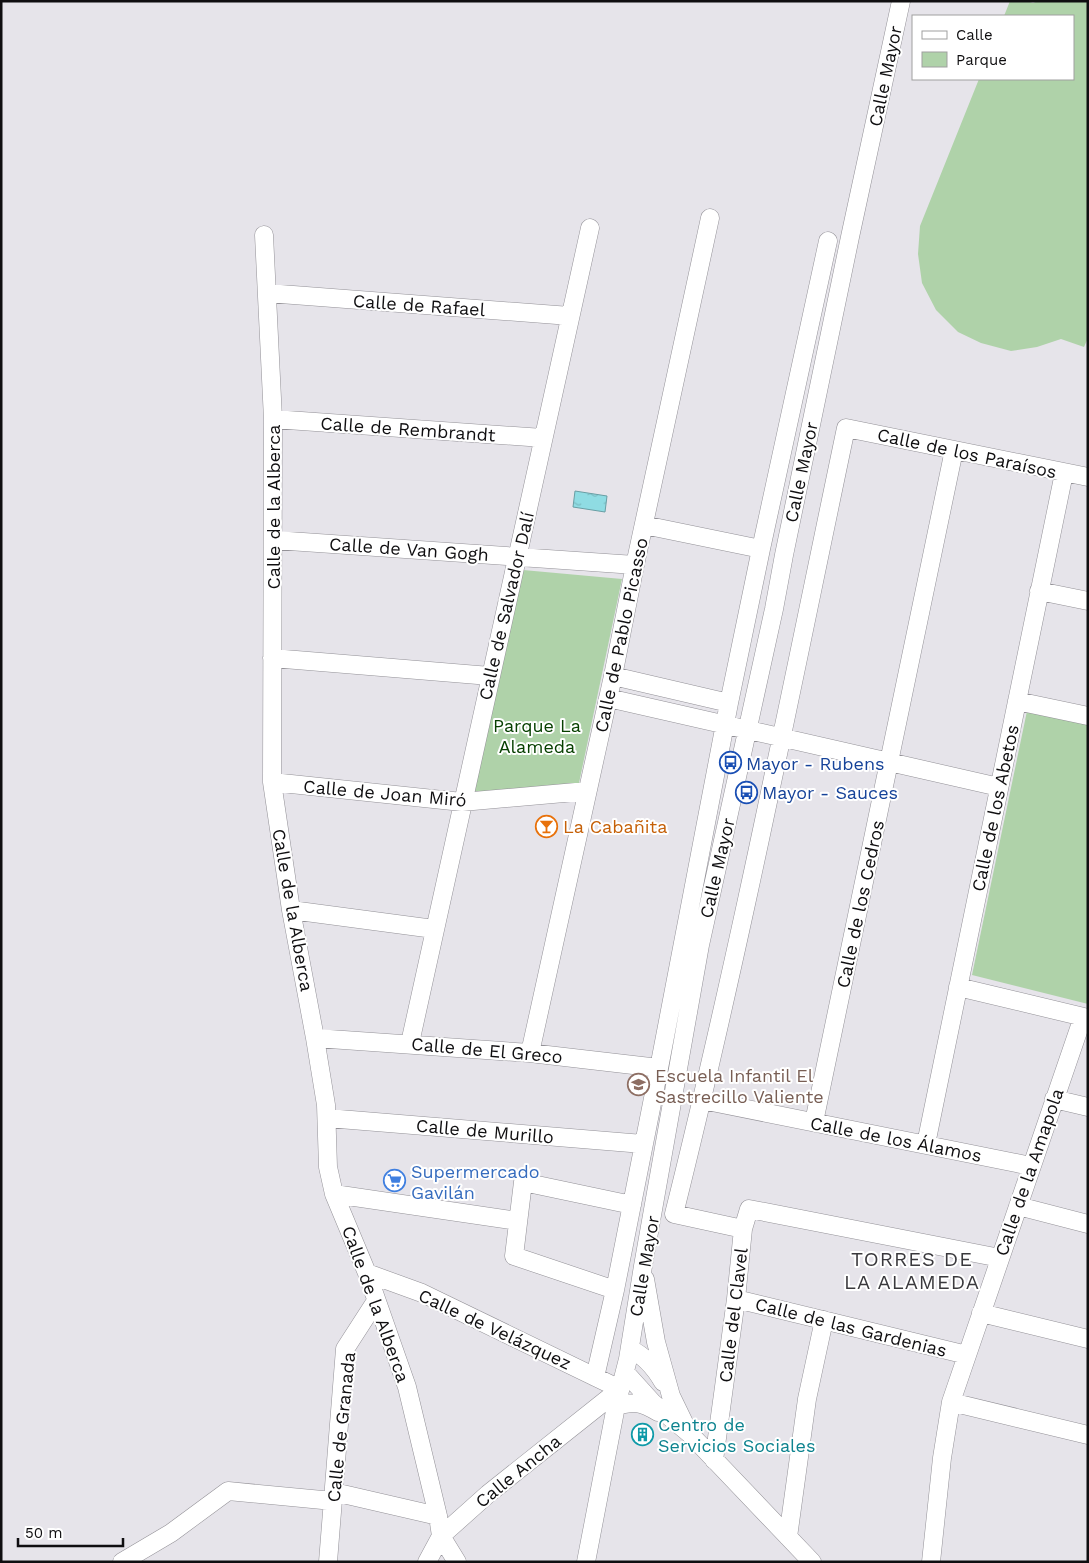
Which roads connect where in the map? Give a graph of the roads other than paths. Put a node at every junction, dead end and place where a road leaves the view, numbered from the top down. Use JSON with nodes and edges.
{"nodes":[{"id":1,"x":902,"y":1,"type":"edge"},
{"id":2,"x":710,"y":218,"type":"dead end"},
{"id":3,"x":590,"y":228,"type":"dead end"},
{"id":4,"x":264,"y":235,"type":"dead end"},
{"id":5,"x":828,"y":241,"type":"dead end"},
{"id":6,"x":267,"y":293,"type":"junction"},
{"id":7,"x":570,"y":316,"type":"junction"},
{"id":8,"x":273,"y":419,"type":"junction"},
{"id":9,"x":846,"y":428,"type":"joint"},
{"id":10,"x":543,"y":438,"type":"junction"},
{"id":11,"x":954,"y":450,"type":"junction"},
{"id":12,"x":1064,"y":473,"type":"junction"},
{"id":13,"x":1088,"y":477,"type":"edge"},
{"id":14,"x":644,"y":525,"type":"junction"},
{"id":15,"x":274,"y":540,"type":"junction"},
{"id":16,"x":761,"y":549,"type":"junction"},
{"id":17,"x":517,"y":557,"type":"junction"},
{"id":18,"x":635,"y":565,"type":"junction"},
{"id":19,"x":1039,"y":591,"type":"junction"},
{"id":20,"x":1088,"y":602,"type":"edge"},
{"id":21,"x":272,"y":658,"type":"junction"},
{"id":22,"x":490,"y":676,"type":"junction"},
{"id":23,"x":613,"y":676,"type":"junction"},
{"id":24,"x":608,"y":698,"type":"junction"},
{"id":25,"x":1017,"y":701,"type":"junction"},
{"id":26,"x":729,"y":702,"type":"junction"},
{"id":27,"x":1088,"y":716,"type":"edge"},
{"id":28,"x":725,"y":725,"type":"junction"},
{"id":29,"x":748,"y":730,"type":"junction"},
{"id":30,"x":782,"y":737,"type":"junction"},
{"id":31,"x":890,"y":762,"type":"junction"},
{"id":32,"x":272,"y":782,"type":"junction"},
{"id":33,"x":999,"y":787,"type":"junction"},
{"id":34,"x":587,"y":791,"type":"junction"},
{"id":35,"x":462,"y":802,"type":"junction"},
{"id":36,"x":291,"y":910,"type":"junction"},
{"id":37,"x":434,"y":929,"type":"junction"},
{"id":38,"x":958,"y":987,"type":"junction"},
{"id":39,"x":1085,"y":1018,"type":"edge"},
{"id":40,"x":315,"y":1038,"type":"junction"},
{"id":41,"x":410,"y":1043,"type":"junction"},
{"id":42,"x":530,"y":1052,"type":"junction"},
{"id":43,"x":659,"y":1068,"type":"junction"},
{"id":44,"x":1054,"y":1099,"type":"junction"},
{"id":45,"x":702,"y":1100,"type":"junction"},
{"id":46,"x":1088,"y":1107,"type":"edge"},
{"id":47,"x":327,"y":1118,"type":"junction"},
{"id":48,"x":814,"y":1122,"type":"junction"},
{"id":49,"x":643,"y":1144,"type":"junction"},
{"id":50,"x":926,"y":1144,"type":"junction"},
{"id":51,"x":1031,"y":1166,"type":"junction"},
{"id":52,"x":334,"y":1194,"type":"junction"},
{"id":53,"x":632,"y":1204,"type":"junction"},
{"id":54,"x":1018,"y":1206,"type":"junction"},
{"id":55,"x":518,"y":1222,"type":"junction"},
{"id":56,"x":1088,"y":1224,"type":"edge"},
{"id":57,"x":743,"y":1229,"type":"junction"},
{"id":58,"x":1000,"y":1258,"type":"junction"},
{"id":59,"x":643,"y":1266,"type":"junction"},
{"id":60,"x":367,"y":1273,"type":"junction"},
{"id":61,"x":615,"y":1290,"type":"junction"},
{"id":62,"x":736,"y":1299,"type":"junction"},
{"id":63,"x":376,"y":1301,"type":"junction"},
{"id":64,"x":981,"y":1313,"type":"junction"},
{"id":65,"x":824,"y":1320,"type":"junction"},
{"id":66,"x":1088,"y":1339,"type":"edge"},
{"id":67,"x":630,"y":1349,"type":"junction"},
{"id":68,"x":966,"y":1355,"type":"junction"},
{"id":69,"x":625,"y":1372,"type":"junction"},
{"id":70,"x":596,"y":1376,"type":"junction"},
{"id":71,"x":671,"y":1396,"type":"junction"},
{"id":72,"x":618,"y":1398,"type":"junction"},
{"id":73,"x":951,"y":1402,"type":"junction"},
{"id":74,"x":672,"y":1420,"type":"junction"},
{"id":75,"x":690,"y":1434,"type":"junction"},
{"id":76,"x":1088,"y":1435,"type":"edge"},
{"id":77,"x":714,"y":1460,"type":"junction"},
{"id":78,"x":334,"y":1497,"type":"junction"},
{"id":79,"x":438,"y":1516,"type":"junction"},
{"id":80,"x":441,"y":1536,"type":"junction"},
{"id":81,"x":788,"y":1538,"type":"junction"},
{"id":82,"x":804,"y":1558,"type":"edge"},
{"id":83,"x":122,"y":1562,"type":"edge"},
{"id":84,"x":328,"y":1562,"type":"edge"},
{"id":85,"x":427,"y":1562,"type":"edge"},
{"id":86,"x":457,"y":1562,"type":"edge"},
{"id":87,"x":586,"y":1562,"type":"edge"},
{"id":88,"x":931,"y":1562,"type":"edge"}],
"edges":[{"from":1,"to":29,"type":"street","name":"Calle Mayor"},
{"from":2,"to":14,"type":"street","name":"Calle de Pablo Picasso"},
{"from":3,"to":7,"type":"street","name":"Calle de Salvador Dalí"},
{"from":4,"to":6,"type":"street","name":"Calle de la Alberca"},
{"from":5,"to":16,"type":"street","name":"Calle Mayor"},
{"from":6,"to":7,"type":"street","name":"Calle de Rafael"},
{"from":6,"to":8,"type":"street","name":"Calle de la Alberca"},
{"from":7,"to":10,"type":"street","name":"Calle de Salvador Dalí"},
{"from":8,"to":10,"type":"street","name":"Calle de Rembrandt"},
{"from":8,"to":15,"type":"street","name":"Calle de la Alberca"},
{"from":9,"to":11,"type":"street","name":"Calle de los Paraísos"},
{"from":9,"to":30,"type":"street","name":"Calle Mayor"},
{"from":10,"to":17,"type":"street","name":"Calle de Salvador Dalí"},
{"from":11,"to":12,"type":"street","name":"Calle de los Paraísos"},
{"from":11,"to":31,"type":"street","name":"Calle de los Cedros"},
{"from":12,"to":13,"type":"street","name":"Calle de los Paraísos"},
{"from":12,"to":19,"type":"street","name":"Calle de los Abetos"},
{"from":14,"to":16,"type":"street"},
{"from":14,"to":18,"type":"street","name":"Calle de Pablo Picasso"},
{"from":15,"to":17,"type":"street","name":"Calle de Van Gogh"},
{"from":15,"to":21,"type":"street","name":"Calle de la Alberca"},
{"from":16,"to":26,"type":"street","name":"Calle Mayor"},
{"from":17,"to":18,"type":"street","name":"Calle de Van Gogh"},
{"from":17,"to":22,"type":"street","name":"Calle de Salvador Dalí"},
{"from":18,"to":23,"type":"street","name":"Calle de Pablo Picasso"},
{"from":19,"to":20,"type":"street"},
{"from":19,"to":25,"type":"street","name":"Calle de los Abetos"},
{"from":21,"to":22,"type":"street"},
{"from":21,"to":32,"type":"street","name":"Calle de la Alberca"},
{"from":22,"to":35,"type":"street","name":"Calle de Salvador Dalí"},
{"from":23,"to":24,"type":"street","name":"Calle de Pablo Picasso"},
{"from":23,"to":26,"type":"street"},
{"from":24,"to":28,"type":"street"},
{"from":24,"to":34,"type":"street","name":"Calle de Pablo Picasso"},
{"from":25,"to":27,"type":"street"},
{"from":25,"to":33,"type":"street","name":"Calle de los Abetos"},
{"from":26,"to":28,"type":"street","name":"Calle Mayor"},
{"from":28,"to":29,"type":"street"},
{"from":28,"to":43,"type":"street","name":"Calle Mayor"},
{"from":29,"to":30,"type":"street"},
{"from":29,"to":59,"type":"street","name":"Calle Mayor"},
{"from":30,"to":31,"type":"street"},
{"from":30,"to":45,"type":"street","name":"Calle Mayor"},
{"from":31,"to":33,"type":"street"},
{"from":31,"to":48,"type":"street","name":"Calle de los Cedros"},
{"from":32,"to":35,"type":"street","name":"Calle de Joan Miró"},
{"from":32,"to":36,"type":"street","name":"Calle de la Alberca"},
{"from":33,"to":38,"type":"street","name":"Calle de los Abetos"},
{"from":34,"to":35,"type":"street","name":"Calle de Joan Miró"},
{"from":34,"to":42,"type":"street","name":"Calle de Pablo Picasso"},
{"from":35,"to":37,"type":"street","name":"Calle de Salvador Dalí"},
{"from":36,"to":37,"type":"street"},
{"from":36,"to":40,"type":"street","name":"Calle de la Alberca"},
{"from":37,"to":41,"type":"street","name":"Calle de Salvador Dalí"},
{"from":38,"to":39,"type":"street"},
{"from":38,"to":50,"type":"street","name":"Calle de los Abetos"},
{"from":39,"to":44,"type":"street","name":"Calle de la Amapola"},
{"from":40,"to":41,"type":"street","name":"Calle de El Greco"},
{"from":40,"to":47,"type":"street","name":"Calle de la Alberca"},
{"from":41,"to":42,"type":"street","name":"Calle de El Greco"},
{"from":42,"to":43,"type":"street","name":"Calle de El Greco"},
{"from":43,"to":49,"type":"street","name":"Calle Mayor"},
{"from":44,"to":46,"type":"street"},
{"from":44,"to":51,"type":"street","name":"Calle de la Amapola"},
{"from":45,"to":48,"type":"street","name":"Calle de los Álamos"},
{"from":45,"to":57,"type":"street","name":"Calle Mayor"},
{"from":47,"to":49,"type":"street","name":"Calle de Murillo"},
{"from":47,"to":52,"type":"street","name":"Calle de la Alberca"},
{"from":48,"to":50,"type":"street","name":"Calle de los Álamos"},
{"from":49,"to":53,"type":"street","name":"Calle Mayor"},
{"from":50,"to":51,"type":"street","name":"Calle de los Álamos"},
{"from":51,"to":54,"type":"street","name":"Calle de la Amapola"},
{"from":52,"to":55,"type":"street"},
{"from":52,"to":60,"type":"street","name":"Calle de la Alberca"},
{"from":53,"to":55,"type":"street"},
{"from":53,"to":61,"type":"street","name":"Calle Mayor"},
{"from":54,"to":56,"type":"street"},
{"from":54,"to":58,"type":"street","name":"Calle de la Amapola"},
{"from":55,"to":61,"type":"street"},
{"from":57,"to":58,"type":"street"},
{"from":57,"to":62,"type":"street","name":"Calle del Clavel"},
{"from":58,"to":64,"type":"street","name":"Calle de la Amapola"},
{"from":59,"to":67,"type":"street","name":"Calle Mayor"},
{"from":59,"to":71,"type":"street"},
{"from":60,"to":63,"type":"street","name":"Calle de la Alberca"},
{"from":60,"to":70,"type":"street","name":"Calle de Velázquez"},
{"from":61,"to":70,"type":"street","name":"Calle Mayor"},
{"from":62,"to":65,"type":"street","name":"Calle de las Gardenias"},
{"from":62,"to":77,"type":"street","name":"Calle del Clavel"},
{"from":63,"to":78,"type":"street","name":"Calle de Granada"},
{"from":63,"to":79,"type":"street","name":"Calle de la Alberca"},
{"from":64,"to":66,"type":"street"},
{"from":64,"to":68,"type":"street","name":"Calle de la Amapola"},
{"from":65,"to":68,"type":"street","name":"Calle de las Gardenias"},
{"from":65,"to":81,"type":"street"},
{"from":67,"to":69,"type":"street","name":"Calle Mayor"},
{"from":67,"to":71,"type":"street"},
{"from":68,"to":73,"type":"street","name":"Calle de la Amapola"},
{"from":69,"to":72,"type":"street","name":"Calle Mayor"},
{"from":69,"to":74,"type":"street"},
{"from":70,"to":72,"type":"street","name":"Calle de Velázquez"},
{"from":71,"to":75,"type":"street"},
{"from":72,"to":74,"type":"street"},
{"from":72,"to":80,"type":"street","name":"Calle Ancha"},
{"from":72,"to":87,"type":"street","name":"Calle Mayor"},
{"from":73,"to":76,"type":"street"},
{"from":73,"to":88,"type":"street","name":"Calle de la Amapola"},
{"from":74,"to":75,"type":"street"},
{"from":75,"to":77,"type":"street"},
{"from":77,"to":81,"type":"street"},
{"from":78,"to":79,"type":"street"},
{"from":78,"to":83,"type":"street"},
{"from":78,"to":84,"type":"street","name":"Calle de Granada"},
{"from":79,"to":80,"type":"street","name":"Calle de la Alberca"},
{"from":80,"to":85,"type":"street","name":"Calle Ancha"},
{"from":80,"to":86,"type":"street","name":"Calle de la Alberca"},
{"from":81,"to":82,"type":"street"}]}
